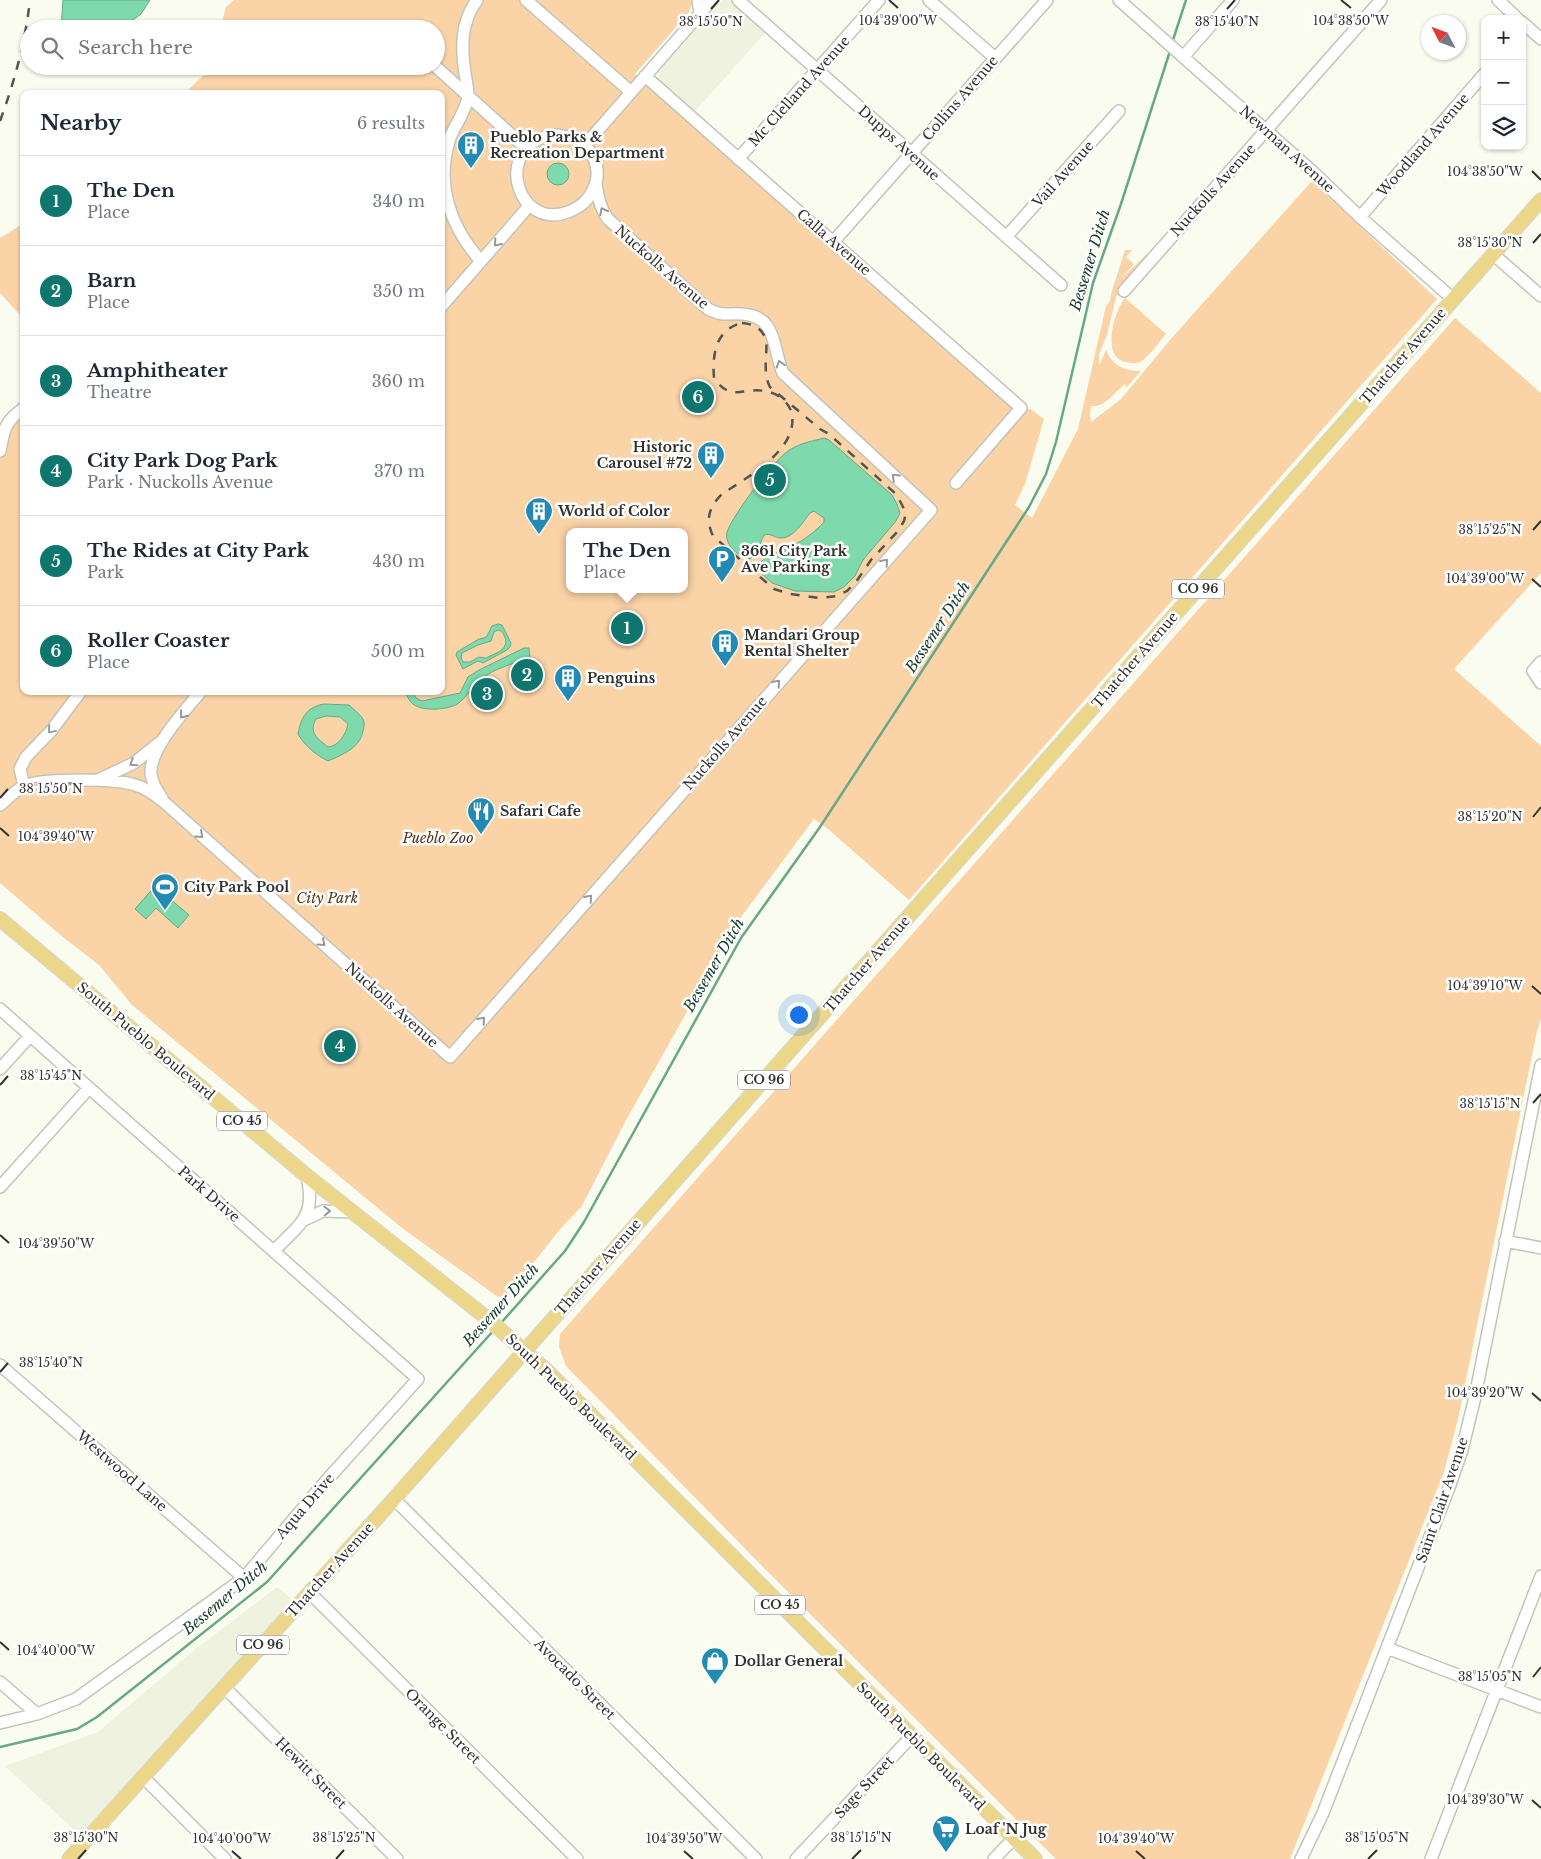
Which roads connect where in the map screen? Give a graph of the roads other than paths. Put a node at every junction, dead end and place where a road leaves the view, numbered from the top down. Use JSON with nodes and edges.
{"nodes":[{"id":1,"x":477,"y":0,"type":"edge"},
{"id":2,"x":526,"y":0,"type":"edge"},
{"id":3,"x":698,"y":0,"type":"edge"},
{"id":4,"x":712,"y":0,"type":"edge"},
{"id":5,"x":738,"y":0,"type":"edge"},
{"id":6,"x":879,"y":0,"type":"edge"},
{"id":7,"x":929,"y":0,"type":"edge"},
{"id":8,"x":1047,"y":0,"type":"edge"},
{"id":9,"x":1119,"y":0,"type":"edge"},
{"id":10,"x":1233,"y":0,"type":"edge"},
{"id":11,"x":1381,"y":0,"type":"edge"},
{"id":12,"x":1498,"y":0,"type":"edge"},
{"id":13,"x":700,"y":12,"type":"junction"},
{"id":14,"x":1513,"y":15,"type":"edge"},
{"id":15,"x":1526,"y":27,"type":"edge"},
{"id":16,"x":1541,"y":39,"type":"edge"},
{"id":17,"x":1183,"y":57,"type":"junction"},
{"id":18,"x":995,"y":58,"type":"junction"},
{"id":19,"x":817,"y":70,"type":"junction"},
{"id":20,"x":445,"y":75,"type":"edge"},
{"id":21,"x":645,"y":76,"type":"junction"},
{"id":22,"x":1481,"y":78,"type":"edge"},
{"id":23,"x":631,"y":92,"type":"junction"},
{"id":24,"x":468,"y":95,"type":"junction"},
{"id":25,"x":1120,"y":111,"type":"dead end"},
{"id":26,"x":1266,"y":130,"type":"junction"},
{"id":27,"x":585,"y":145,"type":"junction"},
{"id":28,"x":527,"y":149,"type":"junction"},
{"id":29,"x":911,"y":154,"type":"junction"},
{"id":30,"x":445,"y":158,"type":"edge"},
{"id":31,"x":738,"y":159,"type":"junction"},
{"id":32,"x":596,"y":184,"type":"junction"},
{"id":33,"x":445,"y":187,"type":"edge"},
{"id":34,"x":1540,"y":204,"type":"edge"},
{"id":35,"x":529,"y":206,"type":"junction"},
{"id":36,"x":1360,"y":217,"type":"junction"},
{"id":37,"x":1006,"y":237,"type":"junction"},
{"id":38,"x":834,"y":241,"type":"junction"},
{"id":39,"x":1493,"y":254,"type":"junction"},
{"id":40,"x":482,"y":261,"type":"junction"},
{"id":41,"x":1061,"y":285,"type":"dead end"},
{"id":42,"x":1124,"y":291,"type":"dead end"},
{"id":43,"x":1541,"y":296,"type":"edge"},
{"id":44,"x":1453,"y":300,"type":"junction"},
{"id":45,"x":445,"y":303,"type":"edge"},
{"id":46,"x":20,"y":411,"type":"edge"},
{"id":47,"x":0,"y":451,"type":"edge"},
{"id":48,"x":956,"y":483,"type":"dead end"},
{"id":49,"x":1541,"y":662,"type":"edge"},
{"id":50,"x":1541,"y":683,"type":"edge"},
{"id":51,"x":78,"y":695,"type":"edge"},
{"id":52,"x":198,"y":695,"type":"edge"},
{"id":53,"x":164,"y":739,"type":"junction"},
{"id":54,"x":98,"y":780,"type":"junction"},
{"id":55,"x":24,"y":786,"type":"junction"},
{"id":56,"x":164,"y":802,"type":"junction"},
{"id":57,"x":0,"y":805,"type":"edge"},
{"id":58,"x":0,"y":919,"type":"edge"},
{"id":59,"x":0,"y":1009,"type":"edge"},
{"id":60,"x":30,"y":1036,"type":"junction"},
{"id":61,"x":1541,"y":1066,"type":"edge"},
{"id":62,"x":0,"y":1069,"type":"edge"},
{"id":63,"x":88,"y":1088,"type":"junction"},
{"id":64,"x":307,"y":1176,"type":"junction"},
{"id":65,"x":0,"y":1187,"type":"edge"},
{"id":66,"x":353,"y":1212,"type":"junction"},
{"id":67,"x":303,"y":1220,"type":"junction"},
{"id":68,"x":1505,"y":1241,"type":"junction"},
{"id":69,"x":1541,"y":1248,"type":"edge"},
{"id":70,"x":274,"y":1251,"type":"junction"},
{"id":71,"x":525,"y":1351,"type":"junction"},
{"id":72,"x":0,"y":1365,"type":"edge"},
{"id":73,"x":418,"y":1379,"type":"joint"},
{"id":74,"x":394,"y":1499,"type":"junction"},
{"id":75,"x":1541,"y":1576,"type":"edge"},
{"id":76,"x":244,"y":1578,"type":"junction"},
{"id":77,"x":310,"y":1593,"type":"junction"},
{"id":78,"x":1387,"y":1648,"type":"junction"},
{"id":79,"x":0,"y":1682,"type":"edge"},
{"id":80,"x":226,"y":1688,"type":"junction"},
{"id":81,"x":1496,"y":1691,"type":"junction"},
{"id":82,"x":1541,"y":1707,"type":"edge"},
{"id":83,"x":37,"y":1714,"type":"junction"},
{"id":84,"x":0,"y":1723,"type":"edge"},
{"id":85,"x":912,"y":1736,"type":"junction"},
{"id":86,"x":144,"y":1778,"type":"junction"},
{"id":87,"x":1014,"y":1838,"type":"junction"},
{"id":88,"x":69,"y":1859,"type":"edge"},
{"id":89,"x":225,"y":1859,"type":"edge"},
{"id":90,"x":397,"y":1859,"type":"edge"},
{"id":91,"x":577,"y":1859,"type":"edge"},
{"id":92,"x":756,"y":1859,"type":"edge"},
{"id":93,"x":796,"y":1859,"type":"edge"},
{"id":94,"x":994,"y":1859,"type":"edge"},
{"id":95,"x":1035,"y":1859,"type":"edge"},
{"id":96,"x":1302,"y":1859,"type":"edge"},
{"id":97,"x":1431,"y":1859,"type":"edge"}],
"edges":[{"from":1,"to":24,"type":"street"},
{"from":2,"to":23,"type":"street"},
{"from":3,"to":13,"type":"street"},
{"from":4,"to":13,"type":"street"},
{"from":5,"to":19,"type":"street","name":"Dupps Avenue"},
{"from":6,"to":19,"type":"street","name":"Mc Clelland Avenue"},
{"from":7,"to":18,"type":"street"},
{"from":8,"to":18,"type":"street","name":"Collins Avenue"},
{"from":9,"to":17,"type":"street","name":"Newman Avenue"},
{"from":10,"to":17,"type":"street"},
{"from":11,"to":26,"type":"street","name":"Nuckolls Avenue"},
{"from":12,"to":14,"type":"street"},
{"from":13,"to":21,"type":"street"},
{"from":15,"to":16,"type":"street"},
{"from":17,"to":26,"type":"street","name":"Newman Avenue"},
{"from":18,"to":29,"type":"street","name":"Collins Avenue"},
{"from":19,"to":29,"type":"street","name":"Dupps Avenue"},
{"from":19,"to":31,"type":"street","name":"Mc Clelland Avenue"},
{"from":20,"to":24,"type":"street"},
{"from":21,"to":23,"type":"street"},
{"from":21,"to":31,"type":"street","name":"Calla Avenue"},
{"from":22,"to":36,"type":"street","name":"Woodland Avenue"},
{"from":23,"to":27,"type":"street"},
{"from":24,"to":28,"type":"street"},
{"from":24,"to":30,"type":"street"},
{"from":25,"to":37,"type":"street","name":"Vail Avenue"},
{"from":26,"to":36,"type":"street","name":"Newman Avenue"},
{"from":26,"to":42,"type":"street","name":"Nuckolls Avenue"},
{"from":27,"to":28,"type":"street"},
{"from":27,"to":32,"type":"street"},
{"from":28,"to":35,"type":"street"},
{"from":29,"to":37,"type":"street","name":"Dupps Avenue"},
{"from":29,"to":38,"type":"street","name":"Collins Avenue"},
{"from":31,"to":38,"type":"street","name":"Calla Avenue"},
{"from":32,"to":35,"type":"street"},
{"from":56,"to":32,"type":"street","name":"Nuckolls Avenue","one_way":true},
{"from":33,"to":40,"type":"street"},
{"from":34,"to":39,"type":"main road","name":"Thatcher Avenue","number":"CO 96"},
{"from":35,"to":40,"type":"street","one_way":true},
{"from":36,"to":44,"type":"street","name":"Newman Avenue"},
{"from":37,"to":41,"type":"street","name":"Dupps Avenue"},
{"from":38,"to":48,"type":"street","name":"Calla Avenue"},
{"from":39,"to":43,"type":"street"},
{"from":39,"to":44,"type":"main road","name":"Thatcher Avenue","number":"CO 96"},
{"from":40,"to":45,"type":"street"},
{"from":44,"to":71,"type":"main road","name":"Thatcher Avenue","number":"CO 96"},
{"from":46,"to":47,"type":"street"},
{"from":49,"to":50,"type":"street"},
{"from":51,"to":55,"type":"street","one_way":true},
{"from":52,"to":53,"type":"street","one_way":true},
{"from":53,"to":54,"type":"street","one_way":true},
{"from":53,"to":56,"type":"street"},
{"from":54,"to":55,"type":"street"},
{"from":54,"to":56,"type":"street"},
{"from":55,"to":57,"type":"street"},
{"from":58,"to":64,"type":"main road","name":"South Pueblo Boulevard","number":"CO 45"},
{"from":59,"to":60,"type":"street","name":"Park Drive"},
{"from":60,"to":62,"type":"street"},
{"from":60,"to":63,"type":"street","name":"Park Drive"},
{"from":61,"to":68,"type":"street","name":"Saint Clair Avenue"},
{"from":63,"to":65,"type":"street"},
{"from":63,"to":70,"type":"street","name":"Park Drive"},
{"from":64,"to":66,"type":"main road","name":"South Pueblo Boulevard","number":"CO 45"},
{"from":64,"to":67,"type":"street"},
{"from":67,"to":66,"type":"street","one_way":true},
{"from":66,"to":71,"type":"main road","name":"South Pueblo Boulevard","number":"CO 45"},
{"from":67,"to":70,"type":"street"},
{"from":68,"to":69,"type":"street"},
{"from":68,"to":78,"type":"street","name":"Saint Clair Avenue"},
{"from":70,"to":73,"type":"street","name":"Park Drive"},
{"from":71,"to":74,"type":"main road","name":"Thatcher Avenue","number":"CO 96"},
{"from":71,"to":85,"type":"main road","name":"South Pueblo Boulevard","number":"CO 45"},
{"from":72,"to":76,"type":"street","name":"Westwood Lane"},
{"from":73,"to":76,"type":"street","name":"Aqua Drive"},
{"from":74,"to":77,"type":"main road","name":"Thatcher Avenue","number":"CO 96"},
{"from":74,"to":92,"type":"street","name":"Avocado Street"},
{"from":75,"to":81,"type":"street"},
{"from":76,"to":83,"type":"street","name":"Aqua Drive"},
{"from":77,"to":80,"type":"main road","name":"Thatcher Avenue","number":"CO 96"},
{"from":77,"to":91,"type":"street","name":"Orange Street"},
{"from":78,"to":81,"type":"street"},
{"from":78,"to":96,"type":"street","name":"Saint Clair Avenue"},
{"from":79,"to":83,"type":"street"},
{"from":80,"to":86,"type":"main road","name":"Thatcher Avenue","number":"CO 96"},
{"from":80,"to":90,"type":"street","name":"Hewitt Street"},
{"from":81,"to":82,"type":"street"},
{"from":81,"to":97,"type":"street"},
{"from":83,"to":84,"type":"street","name":"Aqua Drive"},
{"from":85,"to":87,"type":"main road","name":"South Pueblo Boulevard","number":"CO 45"},
{"from":85,"to":93,"type":"street","name":"Sage Street"},
{"from":86,"to":88,"type":"main road","name":"Thatcher Avenue","number":"CO 96"},
{"from":86,"to":89,"type":"street"},
{"from":87,"to":94,"type":"street"},
{"from":87,"to":95,"type":"main road","name":"South Pueblo Boulevard","number":"CO 45"}]}
